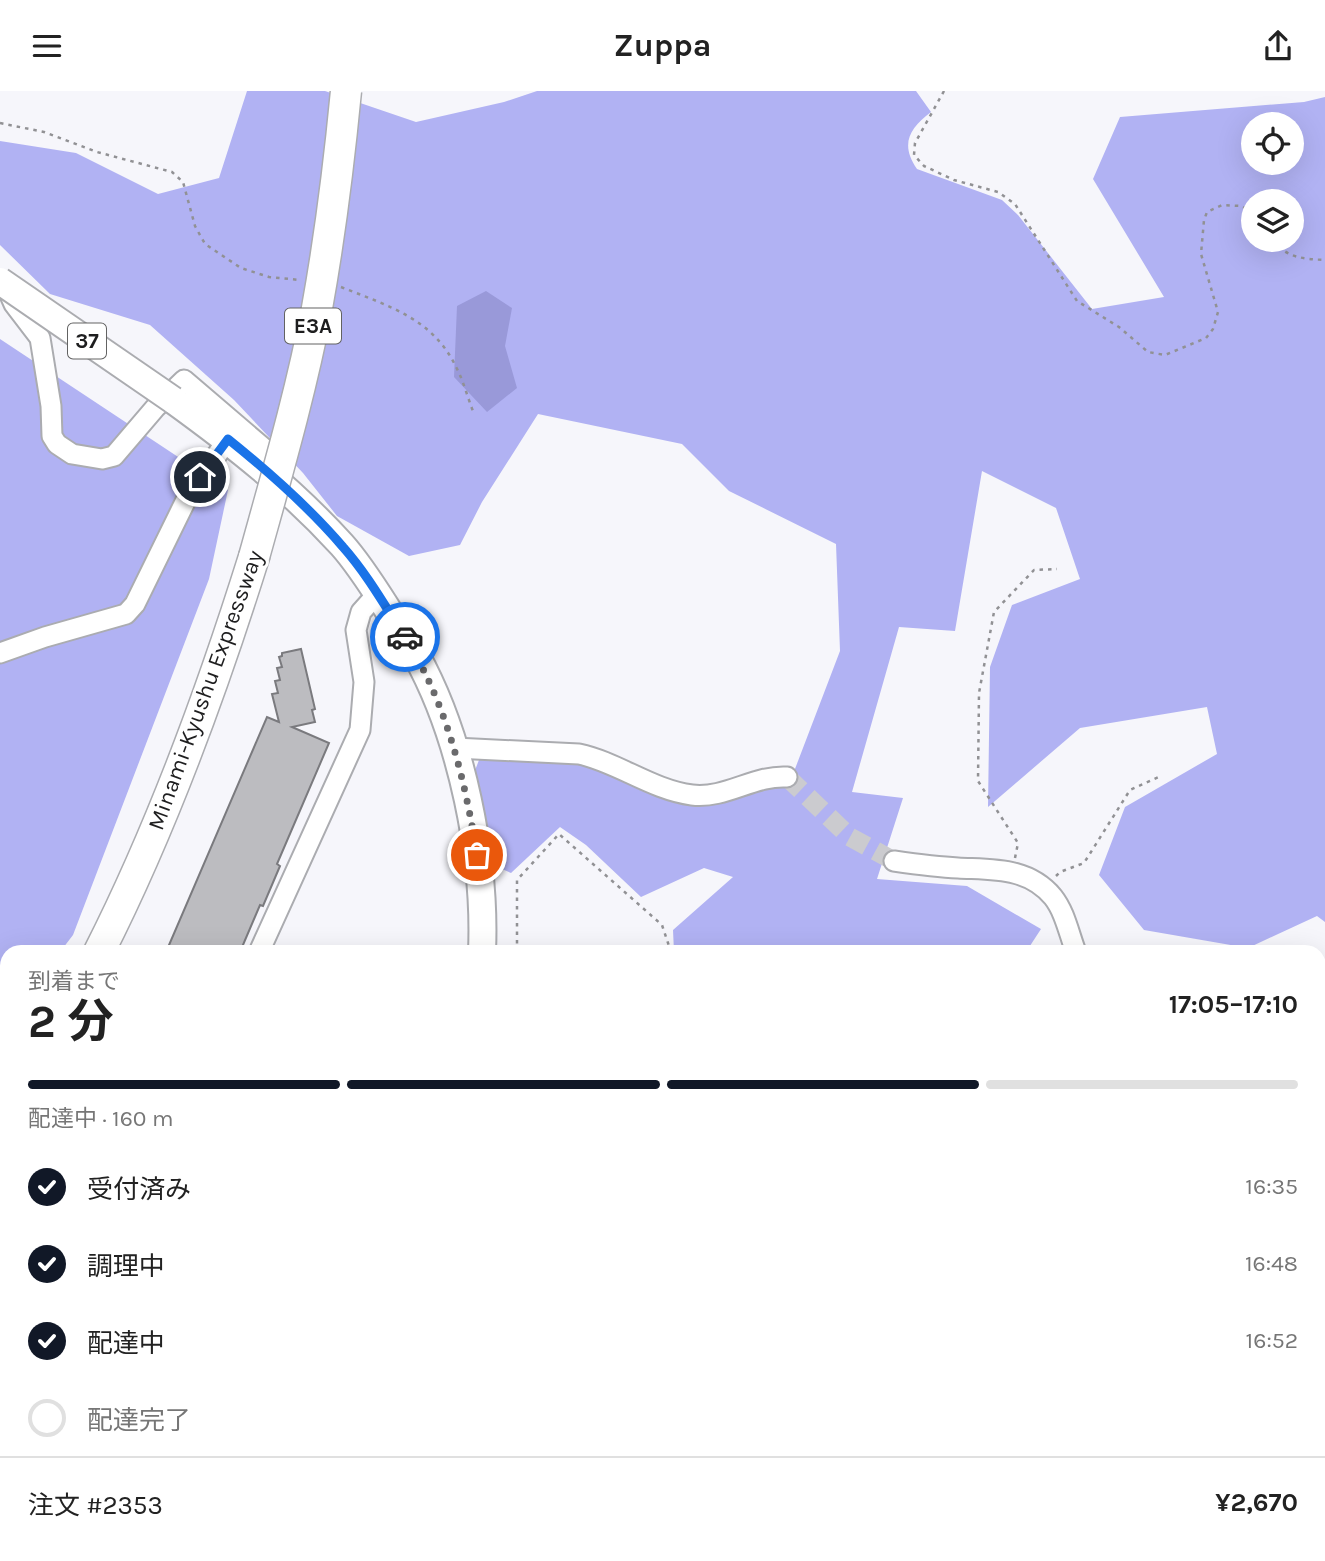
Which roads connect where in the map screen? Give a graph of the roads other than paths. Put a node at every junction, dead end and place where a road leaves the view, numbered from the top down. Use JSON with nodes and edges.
{"nodes":[{"id":1,"x":346,"y":91,"type":"edge"},
{"id":2,"x":0,"y":274,"type":"edge"},
{"id":3,"x":0,"y":281,"type":"edge"},
{"id":4,"x":228,"y":439,"type":"junction"},
{"id":5,"x":262,"y":467,"type":"junction"},
{"id":6,"x":377,"y":593,"type":"junction"},
{"id":7,"x":0,"y":653,"type":"edge"},
{"id":8,"x":455,"y":748,"type":"junction"},
{"id":9,"x":787,"y":777,"type":"dead end"},
{"id":10,"x":894,"y":861,"type":"tunnel mouth"},
{"id":11,"x":102,"y":945,"type":"edge"},
{"id":12,"x":262,"y":945,"type":"edge"},
{"id":13,"x":482,"y":945,"type":"edge"},
{"id":14,"x":1073,"y":945,"type":"edge"}],
"edges":[{"from":1,"to":11,"type":"highway","name":"Minami-Kyushu Expressway","number":"E3A","bridge":true},
{"from":2,"to":5,"type":"street"},
{"from":3,"to":4,"type":"main road","number":"37","bridge":true},
{"from":4,"to":5,"type":"main road","number":"37"},
{"from":4,"to":7,"type":"street"},
{"from":5,"to":6,"type":"main road","number":"37"},
{"from":6,"to":8,"type":"main road","number":"37"},
{"from":6,"to":12,"type":"street"},
{"from":8,"to":9,"type":"street"},
{"from":8,"to":13,"type":"main road","number":"37"},
{"from":10,"to":14,"type":"street"}]}
